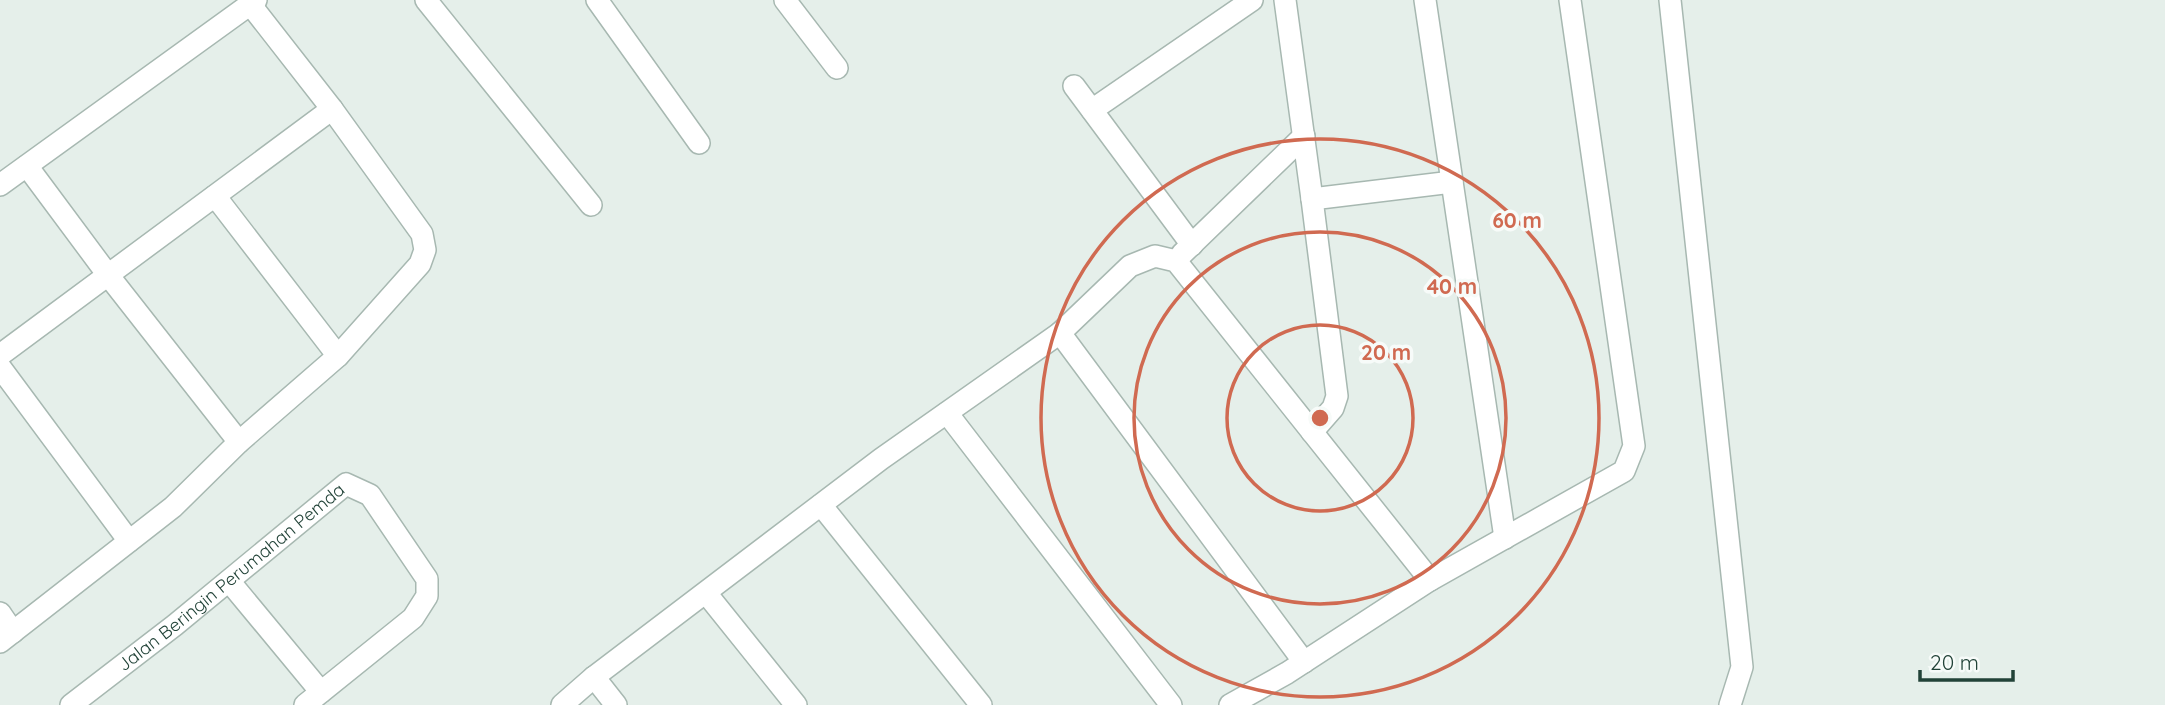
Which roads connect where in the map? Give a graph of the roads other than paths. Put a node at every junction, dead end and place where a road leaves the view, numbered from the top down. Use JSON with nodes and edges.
{"nodes":[{"id":1,"x":426,"y":0,"type":"edge"},
{"id":2,"x":597,"y":0,"type":"edge"},
{"id":3,"x":785,"y":0,"type":"edge"},
{"id":4,"x":1252,"y":0,"type":"edge"},
{"id":5,"x":1285,"y":0,"type":"edge"},
{"id":6,"x":1425,"y":0,"type":"edge"},
{"id":7,"x":1570,"y":0,"type":"edge"},
{"id":8,"x":1670,"y":0,"type":"edge"},
{"id":9,"x":253,"y":2,"type":"edge"},
{"id":10,"x":837,"y":68,"type":"dead end"},
{"id":11,"x":1074,"y":86,"type":"dead end"},
{"id":12,"x":332,"y":109,"type":"junction"},
{"id":13,"x":1092,"y":110,"type":"junction"},
{"id":14,"x":1304,"y":136,"type":"junction"},
{"id":15,"x":699,"y":143,"type":"dead end"},
{"id":16,"x":27,"y":166,"type":"junction"},
{"id":17,"x":1452,"y":182,"type":"junction"},
{"id":18,"x":0,"y":185,"type":"edge"},
{"id":19,"x":215,"y":196,"type":"junction"},
{"id":20,"x":1312,"y":199,"type":"junction"},
{"id":21,"x":591,"y":205,"type":"dead end"},
{"id":22,"x":1192,"y":245,"type":"junction"},
{"id":23,"x":1176,"y":261,"type":"junction"},
{"id":24,"x":108,"y":275,"type":"junction"},
{"id":25,"x":1060,"y":333,"type":"junction"},
{"id":26,"x":0,"y":355,"type":"edge"},
{"id":27,"x":338,"y":356,"type":"junction"},
{"id":28,"x":0,"y":366,"type":"edge"},
{"id":29,"x":947,"y":413,"type":"junction"},
{"id":30,"x":1312,"y":432,"type":"junction"},
{"id":31,"x":239,"y":442,"type":"junction"},
{"id":32,"x":821,"y":505,"type":"junction"},
{"id":33,"x":1505,"y":538,"type":"junction"},
{"id":34,"x":129,"y":541,"type":"junction"},
{"id":35,"x":1430,"y":580,"type":"junction"},
{"id":36,"x":229,"y":581,"type":"junction"},
{"id":37,"x":706,"y":593,"type":"junction"},
{"id":38,"x":0,"y":613,"type":"edge"},
{"id":39,"x":6,"y":637,"type":"edge"},
{"id":40,"x":1304,"y":662,"type":"junction"},
{"id":41,"x":594,"y":677,"type":"junction"},
{"id":42,"x":313,"y":699,"type":"edge"},
{"id":43,"x":71,"y":705,"type":"edge"},
{"id":44,"x":562,"y":705,"type":"edge"},
{"id":45,"x":616,"y":705,"type":"edge"},
{"id":46,"x":796,"y":705,"type":"edge"},
{"id":47,"x":981,"y":705,"type":"edge"},
{"id":48,"x":1171,"y":705,"type":"edge"},
{"id":49,"x":1230,"y":705,"type":"edge"},
{"id":50,"x":1730,"y":705,"type":"edge"}],
"edges":[{"from":1,"to":21,"type":"street"},
{"from":2,"to":15,"type":"street"},
{"from":3,"to":10,"type":"street"},
{"from":4,"to":13,"type":"street"},
{"from":5,"to":14,"type":"street"},
{"from":6,"to":17,"type":"street"},
{"from":7,"to":33,"type":"street"},
{"from":8,"to":50,"type":"street"},
{"from":9,"to":12,"type":"street"},
{"from":9,"to":16,"type":"street"},
{"from":11,"to":13,"type":"street"},
{"from":12,"to":19,"type":"street"},
{"from":12,"to":27,"type":"street"},
{"from":13,"to":22,"type":"street"},
{"from":14,"to":20,"type":"street"},
{"from":14,"to":22,"type":"street"},
{"from":16,"to":18,"type":"street"},
{"from":16,"to":24,"type":"street"},
{"from":17,"to":20,"type":"street"},
{"from":17,"to":33,"type":"street"},
{"from":19,"to":24,"type":"street"},
{"from":19,"to":27,"type":"street"},
{"from":20,"to":30,"type":"street"},
{"from":22,"to":23,"type":"street"},
{"from":23,"to":25,"type":"street"},
{"from":23,"to":30,"type":"street"},
{"from":24,"to":26,"type":"street"},
{"from":24,"to":31,"type":"street"},
{"from":25,"to":29,"type":"street"},
{"from":25,"to":40,"type":"street"},
{"from":27,"to":31,"type":"street"},
{"from":28,"to":34,"type":"street"},
{"from":29,"to":32,"type":"street"},
{"from":29,"to":48,"type":"street"},
{"from":30,"to":35,"type":"street"},
{"from":31,"to":34,"type":"street"},
{"from":32,"to":37,"type":"street"},
{"from":32,"to":47,"type":"street"},
{"from":33,"to":35,"type":"street"},
{"from":34,"to":39,"type":"street"},
{"from":35,"to":40,"type":"street"},
{"from":36,"to":42,"type":"street"},
{"from":36,"to":42,"type":"street","name":"Jalan Beringin Perumahan Pemda"},
{"from":36,"to":43,"type":"street","name":"Jalan Beringin Perumahan Pemda"},
{"from":37,"to":41,"type":"street"},
{"from":37,"to":46,"type":"street"},
{"from":38,"to":39,"type":"street"},
{"from":40,"to":49,"type":"street"},
{"from":41,"to":44,"type":"street"},
{"from":41,"to":45,"type":"street"}]}
